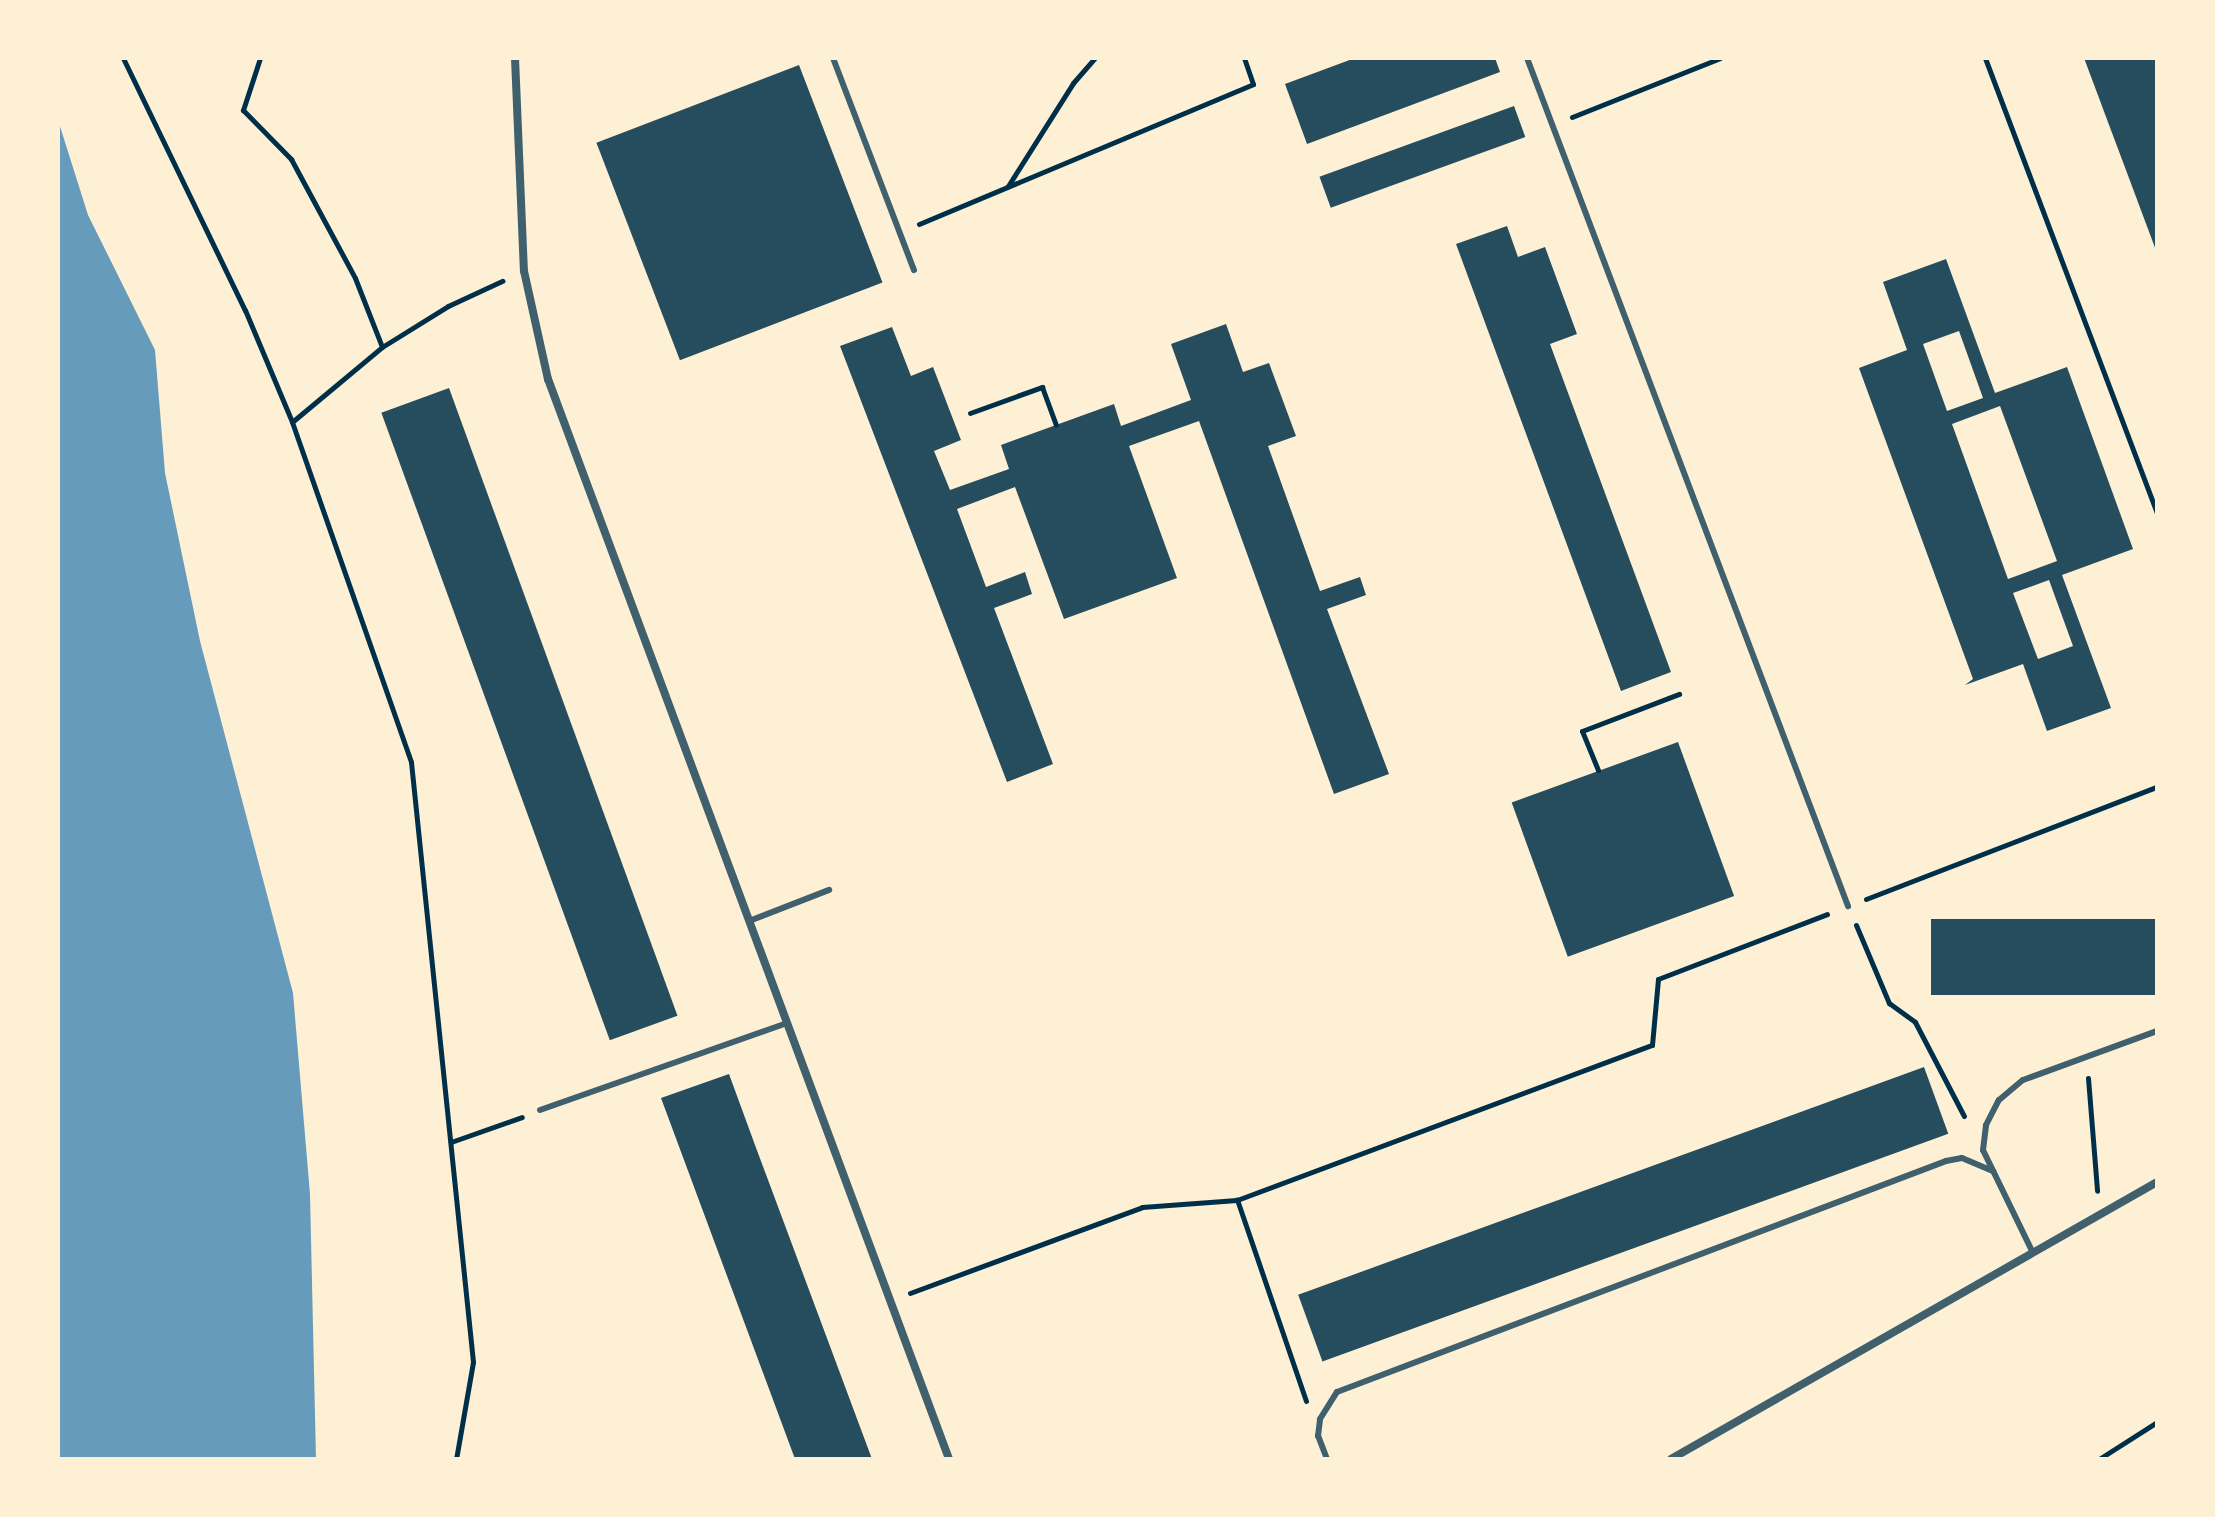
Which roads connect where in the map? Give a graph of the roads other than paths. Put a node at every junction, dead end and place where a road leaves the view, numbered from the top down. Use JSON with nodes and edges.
{"nodes":[{"id":1,"x":515,"y":58,"type":"edge"},
{"id":2,"x":833,"y":58,"type":"edge"},
{"id":3,"x":1527,"y":58,"type":"edge"},
{"id":4,"x":914,"y":270,"type":"dead end"},
{"id":5,"x":829,"y":890,"type":"dead end"},
{"id":6,"x":1848,"y":906,"type":"road end"},
{"id":7,"x":749,"y":921,"type":"junction"},
{"id":8,"x":787,"y":1023,"type":"junction"},
{"id":9,"x":2157,"y":1031,"type":"edge"},
{"id":10,"x":540,"y":1110,"type":"road end"},
{"id":11,"x":1993,"y":1171,"type":"junction"},
{"id":12,"x":2157,"y":1182,"type":"edge"},
{"id":13,"x":2033,"y":1253,"type":"junction"},
{"id":14,"x":949,"y":1459,"type":"edge"},
{"id":15,"x":1327,"y":1459,"type":"edge"},
{"id":16,"x":1671,"y":1459,"type":"edge"}],
"edges":[{"from":1,"to":7,"type":"street"},
{"from":2,"to":4,"type":"lane"},
{"from":3,"to":6,"type":"lane"},
{"from":5,"to":7,"type":"lane"},
{"from":7,"to":8,"type":"street"},
{"from":8,"to":10,"type":"lane"},
{"from":8,"to":14,"type":"street"},
{"from":9,"to":11,"type":"lane"},
{"from":11,"to":13,"type":"lane"},
{"from":11,"to":15,"type":"lane"},
{"from":12,"to":13,"type":"street"},
{"from":13,"to":16,"type":"street"}]}
